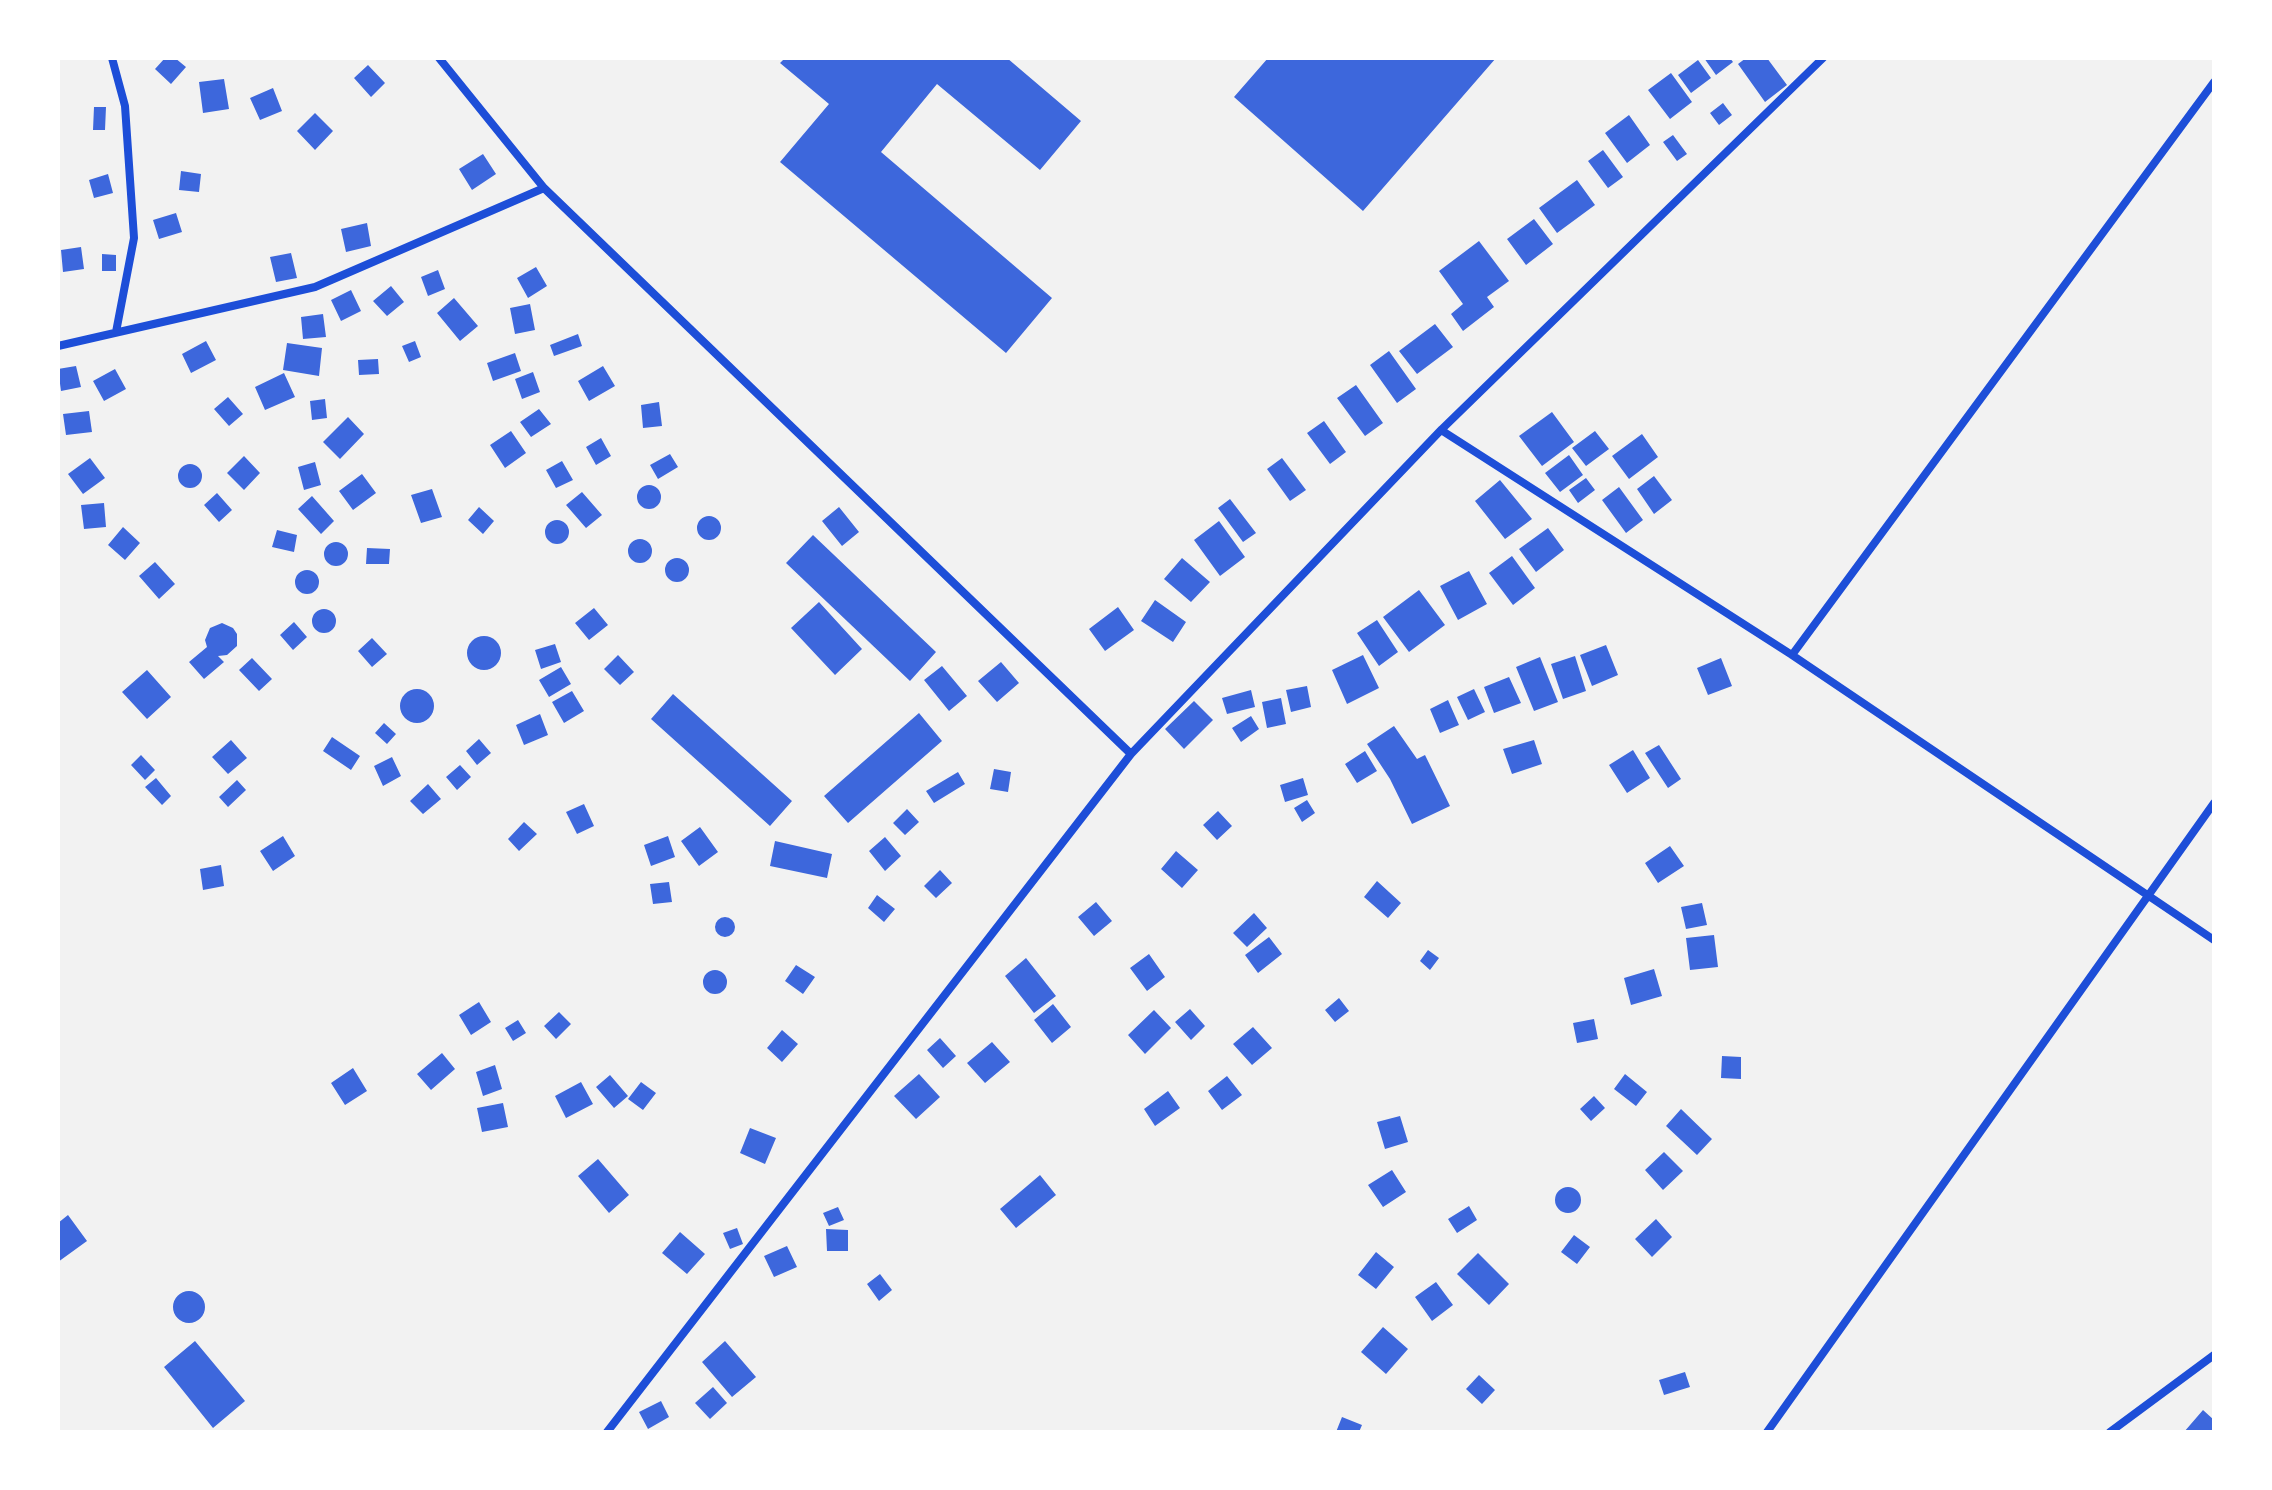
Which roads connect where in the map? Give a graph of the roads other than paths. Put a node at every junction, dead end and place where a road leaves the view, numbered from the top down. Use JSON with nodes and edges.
{"nodes":[{"id":1,"x":112,"y":58,"type":"edge"},
{"id":2,"x":439,"y":58,"type":"edge"},
{"id":3,"x":1823,"y":58,"type":"edge"},
{"id":4,"x":2214,"y":82,"type":"edge"},
{"id":5,"x":544,"y":188,"type":"junction"},
{"id":6,"x":116,"y":332,"type":"junction"},
{"id":7,"x":58,"y":346,"type":"edge"},
{"id":8,"x":1441,"y":430,"type":"junction"},
{"id":9,"x":1792,"y":655,"type":"junction"},
{"id":10,"x":1131,"y":754,"type":"junction"},
{"id":11,"x":2214,"y":803,"type":"edge"},
{"id":12,"x":2148,"y":896,"type":"junction"},
{"id":13,"x":2214,"y":940,"type":"edge"},
{"id":14,"x":2214,"y":1355,"type":"edge"},
{"id":15,"x":607,"y":1432,"type":"edge"},
{"id":16,"x":1767,"y":1432,"type":"edge"},
{"id":17,"x":2110,"y":1432,"type":"edge"}],
"edges":[{"from":1,"to":6,"type":"street"},
{"from":2,"to":5,"type":"street"},
{"from":3,"to":8,"type":"street"},
{"from":4,"to":9,"type":"street"},
{"from":5,"to":6,"type":"street"},
{"from":5,"to":10,"type":"street"},
{"from":6,"to":7,"type":"street"},
{"from":8,"to":9,"type":"street"},
{"from":8,"to":10,"type":"street"},
{"from":9,"to":12,"type":"street"},
{"from":10,"to":15,"type":"street"},
{"from":11,"to":12,"type":"street"},
{"from":12,"to":13,"type":"street"},
{"from":12,"to":16,"type":"street"},
{"from":14,"to":17,"type":"street"}]}
